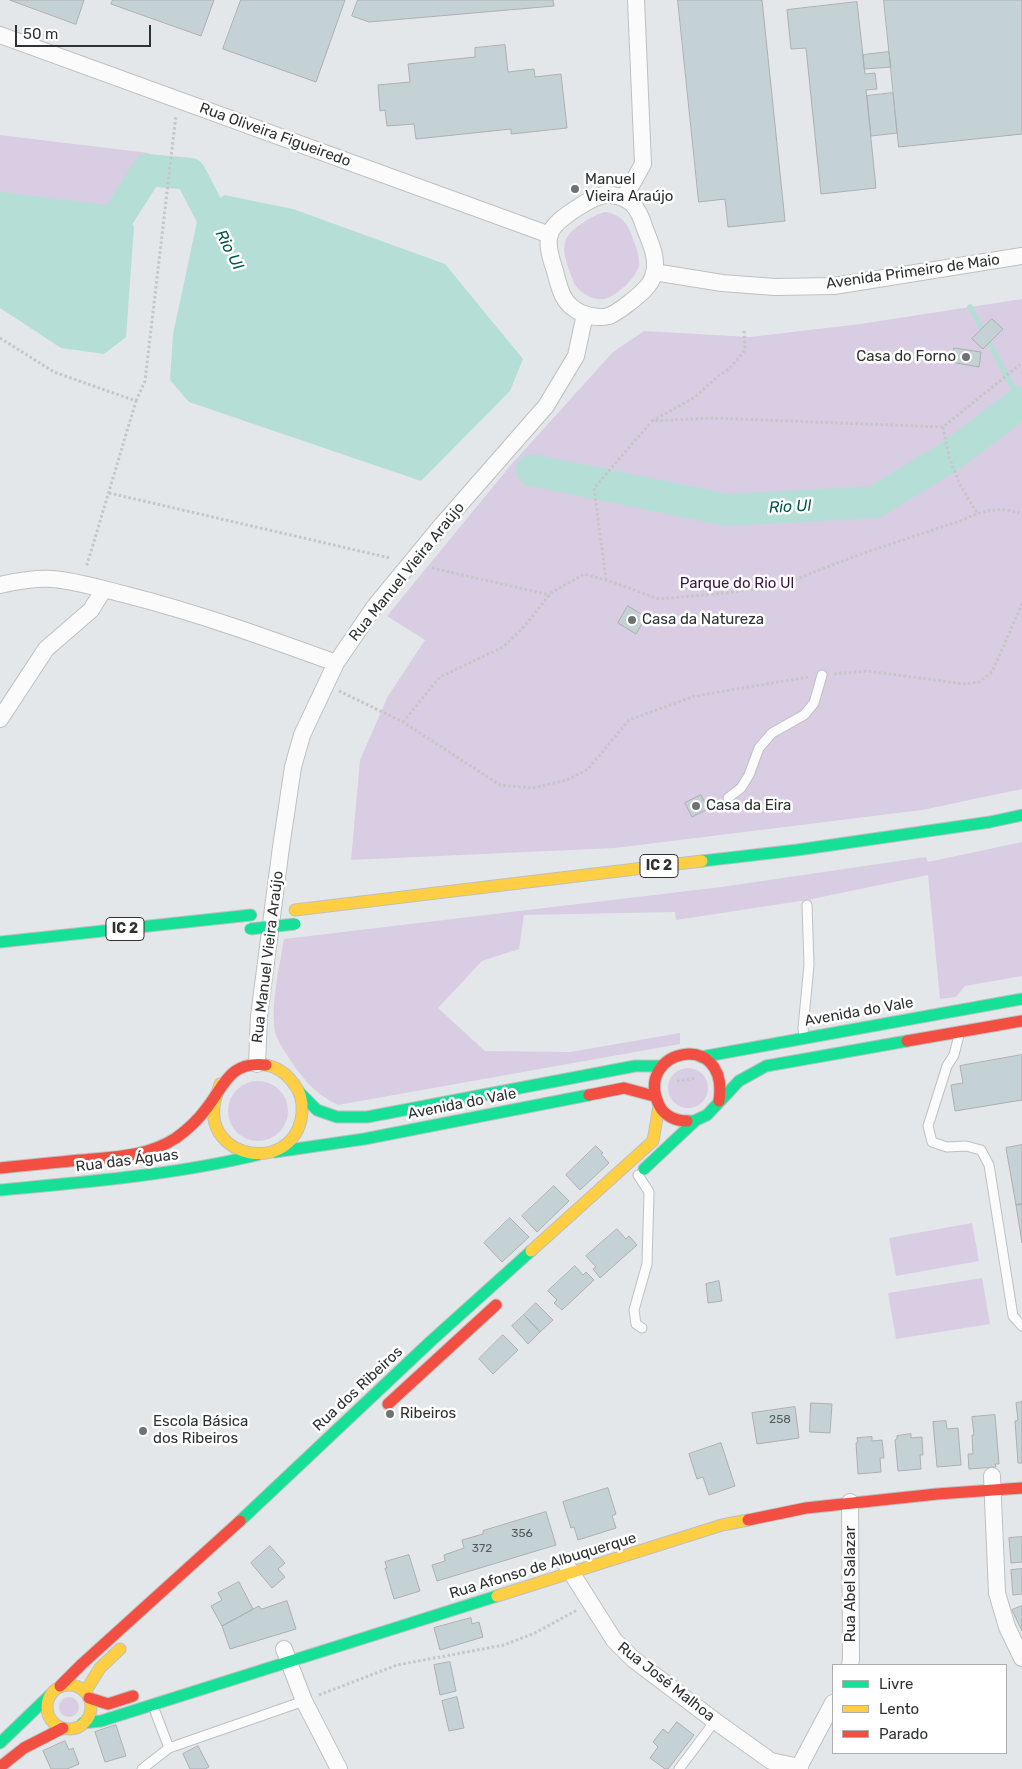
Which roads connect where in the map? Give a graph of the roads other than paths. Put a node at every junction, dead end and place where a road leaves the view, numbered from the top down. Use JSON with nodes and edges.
{"nodes":[{"id":1,"x":636,"y":0,"type":"edge"},
{"id":2,"x":0,"y":35,"type":"edge"},
{"id":3,"x":624,"y":198,"type":"junction"},
{"id":4,"x":550,"y":235,"type":"junction"},
{"id":5,"x":1022,"y":256,"type":"edge"},
{"id":6,"x":654,"y":272,"type":"junction"},
{"id":7,"x":585,"y":314,"type":"junction"},
{"id":8,"x":0,"y":585,"type":"edge"},
{"id":9,"x":104,"y":589,"type":"junction"},
{"id":10,"x":336,"y":663,"type":"junction"},
{"id":11,"x":822,"y":674,"type":"road end"},
{"id":12,"x":0,"y":719,"type":"edge"},
{"id":13,"x":728,"y":798,"type":"dead end"},
{"id":14,"x":1022,"y":815,"type":"edge"},
{"id":15,"x":807,"y":905,"type":"dead end"},
{"id":16,"x":300,"y":923,"type":"dead end"},
{"id":17,"x":245,"y":929,"type":"dead end"},
{"id":18,"x":0,"y":942,"type":"edge"},
{"id":19,"x":1022,"y":999,"type":"edge"},
{"id":20,"x":1022,"y":1021,"type":"edge"},
{"id":21,"x":960,"y":1032,"type":"junction"},
{"id":22,"x":804,"y":1037,"type":"junction"},
{"id":23,"x":701,"y":1057,"type":"junction"},
{"id":24,"x":257,"y":1064,"type":"junction"},
{"id":25,"x":662,"y":1066,"type":"junction"},
{"id":26,"x":220,"y":1084,"type":"junction"},
{"id":27,"x":299,"y":1092,"type":"junction"},
{"id":28,"x":656,"y":1101,"type":"junction"},
{"id":29,"x":719,"y":1102,"type":"junction"},
{"id":30,"x":695,"y":1121,"type":"junction"},
{"id":31,"x":275,"y":1152,"type":"junction"},
{"id":32,"x":257,"y":1155,"type":"junction"},
{"id":33,"x":0,"y":1168,"type":"edge"},
{"id":34,"x":634,"y":1178,"type":"joint"},
{"id":35,"x":0,"y":1190,"type":"edge"},
{"id":36,"x":502,"y":1299,"type":"dead end"},
{"id":37,"x":1022,"y":1326,"type":"edge"},
{"id":38,"x":642,"y":1328,"type":"dead end"},
{"id":39,"x":377,"y":1414,"type":"dead end"},
{"id":40,"x":992,"y":1480,"type":"junction"},
{"id":41,"x":1022,"y":1488,"type":"edge"},
{"id":42,"x":850,"y":1502,"type":"junction"},
{"id":43,"x":565,"y":1564,"type":"junction"},
{"id":44,"x":129,"y":1642,"type":"dead end"},
{"id":45,"x":285,"y":1652,"type":"junction"},
{"id":46,"x":1022,"y":1658,"type":"edge"},
{"id":47,"x":850,"y":1664,"type":"edge"},
{"id":48,"x":60,"y":1686,"type":"junction"},
{"id":49,"x":145,"y":1692,"type":"dead end"},
{"id":50,"x":50,"y":1695,"type":"junction"},
{"id":51,"x":87,"y":1695,"type":"junction"},
{"id":52,"x":304,"y":1701,"type":"junction"},
{"id":53,"x":152,"y":1704,"type":"junction"},
{"id":54,"x":832,"y":1705,"type":"edge"},
{"id":55,"x":715,"y":1721,"type":"junction"},
{"id":56,"x":83,"y":1723,"type":"junction"},
{"id":57,"x":63,"y":1728,"type":"junction"},
{"id":58,"x":0,"y":1743,"type":"edge"},
{"id":59,"x":169,"y":1748,"type":"junction"},
{"id":60,"x":0,"y":1767,"type":"edge"},
{"id":61,"x":799,"y":1768,"type":"edge"},
{"id":62,"x":142,"y":1769,"type":"edge"},
{"id":63,"x":340,"y":1769,"type":"edge"},
{"id":64,"x":679,"y":1769,"type":"edge"}],
"edges":[{"from":1,"to":3,"type":"street"},
{"from":2,"to":4,"type":"street","name":"Rua Oliveira Figueiredo"},
{"from":3,"to":4,"type":"street"},
{"from":3,"to":6,"type":"street"},
{"from":4,"to":7,"type":"street"},
{"from":5,"to":6,"type":"street","name":"Avenida Primeiro de Maio"},
{"from":6,"to":7,"type":"street"},
{"from":7,"to":10,"type":"street","name":"Rua Manuel Vieira Araújo"},
{"from":8,"to":9,"type":"street"},
{"from":9,"to":10,"type":"street"},
{"from":9,"to":12,"type":"street"},
{"from":10,"to":24,"type":"street","name":"Rua Manuel Vieira Araújo"},
{"from":11,"to":13,"type":"lane"},
{"from":14,"to":18,"type":"main road","number":"IC 2"},
{"from":15,"to":22,"type":"lane"},
{"from":16,"to":17,"type":"main road","bridge":true},
{"from":19,"to":22,"type":"main road","name":"Avenida do Vale"},
{"from":20,"to":21,"type":"main road"},
{"from":21,"to":29,"type":"main road"},
{"from":21,"to":37,"type":"lane"},
{"from":22,"to":23,"type":"main road","name":"Avenida do Vale"},
{"from":23,"to":25,"type":"main road","name":"Avenida do Vale"},
{"from":23,"to":29,"type":"main road"},
{"from":24,"to":26,"type":"main road"},
{"from":24,"to":27,"type":"main road"},
{"from":25,"to":27,"type":"main road","name":"Avenida do Vale"},
{"from":25,"to":28,"type":"main road"},
{"from":26,"to":32,"type":"main road"},
{"from":26,"to":33,"type":"main road","name":"Rua das Águas"},
{"from":27,"to":31,"type":"main road"},
{"from":28,"to":30,"type":"main road","name":"Avenida do Vale"},
{"from":28,"to":31,"type":"main road","name":"Avenida do Vale"},
{"from":28,"to":48,"type":"main road","name":"Rua dos Ribeiros"},
{"from":29,"to":30,"type":"main road"},
{"from":30,"to":34,"type":"main road"},
{"from":31,"to":32,"type":"main road"},
{"from":32,"to":35,"type":"main road","name":"Rua das Águas"},
{"from":34,"to":38,"type":"lane"},
{"from":36,"to":39,"type":"main road","name":"Rua dos Ribeiros"},
{"from":40,"to":41,"type":"main road","name":"Rua Afonso de Albuquerque"},
{"from":40,"to":42,"type":"main road","name":"Rua Afonso de Albuquerque"},
{"from":40,"to":46,"type":"street"},
{"from":42,"to":43,"type":"main road","name":"Rua Afonso de Albuquerque"},
{"from":42,"to":47,"type":"street","name":"Rua Abel Salazar"},
{"from":43,"to":45,"type":"main road","name":"Rua Afonso de Albuquerque"},
{"from":43,"to":55,"type":"street","name":"Rua José Malhoa"},
{"from":44,"to":51,"type":"main road"},
{"from":45,"to":52,"type":"street"},
{"from":45,"to":53,"type":"main road","name":"Rua Afonso de Albuquerque"},
{"from":48,"to":50,"type":"main road"},
{"from":48,"to":51,"type":"main road"},
{"from":49,"to":51,"type":"main road"},
{"from":50,"to":57,"type":"main road"},
{"from":50,"to":58,"type":"main road"},
{"from":51,"to":56,"type":"main road"},
{"from":52,"to":59,"type":"lane"},
{"from":52,"to":63,"type":"street"},
{"from":53,"to":56,"type":"main road","name":"Rua Afonso de Albuquerque"},
{"from":53,"to":59,"type":"lane"},
{"from":54,"to":61,"type":"street"},
{"from":55,"to":61,"type":"street","name":"Rua José Malhoa"},
{"from":55,"to":64,"type":"lane"},
{"from":56,"to":57,"type":"main road","name":"Rua Afonso de Albuquerque"},
{"from":57,"to":60,"type":"main road","name":"Rua Afonso de Albuquerque"},
{"from":59,"to":62,"type":"lane"}]}
